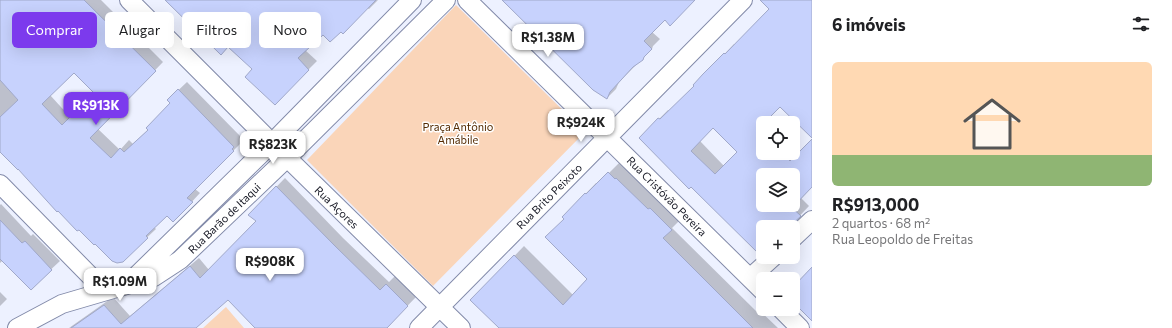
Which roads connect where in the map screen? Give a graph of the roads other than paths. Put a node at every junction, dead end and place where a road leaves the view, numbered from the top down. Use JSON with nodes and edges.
{"nodes":[{"id":1,"x":128,"y":0,"type":"edge"},
{"id":2,"x":412,"y":0,"type":"edge"},
{"id":3,"x":446,"y":0,"type":"edge"},
{"id":4,"x":467,"y":0,"type":"edge"},
{"id":5,"x":743,"y":0,"type":"edge"},
{"id":6,"x":608,"y":137,"type":"junction"},
{"id":7,"x":272,"y":143,"type":"junction"},
{"id":8,"x":287,"y":158,"type":"junction"},
{"id":9,"x":0,"y":184,"type":"edge"},
{"id":10,"x":812,"y":220,"type":"edge"},
{"id":11,"x":800,"y":231,"type":"edge"},
{"id":12,"x":765,"y":264,"type":"edge"},
{"id":13,"x":750,"y":278,"type":"junction"},
{"id":14,"x":756,"y":284,"type":"edge"},
{"id":15,"x":127,"y":285,"type":"junction"},
{"id":16,"x":105,"y":291,"type":"junction"},
{"id":17,"x":440,"y":307,"type":"junction"},
{"id":18,"x":788,"y":316,"type":"edge"},
{"id":19,"x":17,"y":328,"type":"edge"},
{"id":20,"x":419,"y":328,"type":"edge"},
{"id":21,"x":461,"y":328,"type":"edge"},
{"id":22,"x":800,"y":328,"type":"edge"}],
"edges":[{"from":1,"to":7,"type":"street","name":"Rua Açores"},
{"from":2,"to":7,"type":"street","name":"Rua Barão de Itaqui"},
{"from":3,"to":8,"type":"street","name":"Rua Barão de Itaqui"},
{"from":4,"to":6,"type":"street","name":"Rua Cristóvão Pereira"},
{"from":5,"to":6,"type":"street","name":"Rua Brito Peixoto"},
{"from":6,"to":13,"type":"street","name":"Rua Cristóvão Pereira"},
{"from":6,"to":17,"type":"street","name":"Rua Brito Peixoto"},
{"from":7,"to":8,"type":"street","name":"Rua Açores"},
{"from":7,"to":15,"type":"street","name":"Rua Barão de Itaqui"},
{"from":8,"to":15,"type":"street","name":"Rua Barão de Itaqui"},
{"from":8,"to":17,"type":"street","name":"Rua Açores"},
{"from":9,"to":16,"type":"street"},
{"from":10,"to":11,"type":"street"},
{"from":12,"to":13,"type":"street"},
{"from":13,"to":14,"type":"street","name":"Rua Cristóvão Pereira"},
{"from":15,"to":16,"type":"street","name":"Rua Barão de Itaqui"},
{"from":16,"to":19,"type":"street","name":"Rua Barão de Itaqui"},
{"from":17,"to":20,"type":"street","name":"Rua Brito Peixoto"},
{"from":17,"to":21,"type":"street","name":"Rua Açores"},
{"from":18,"to":22,"type":"street"}]}
